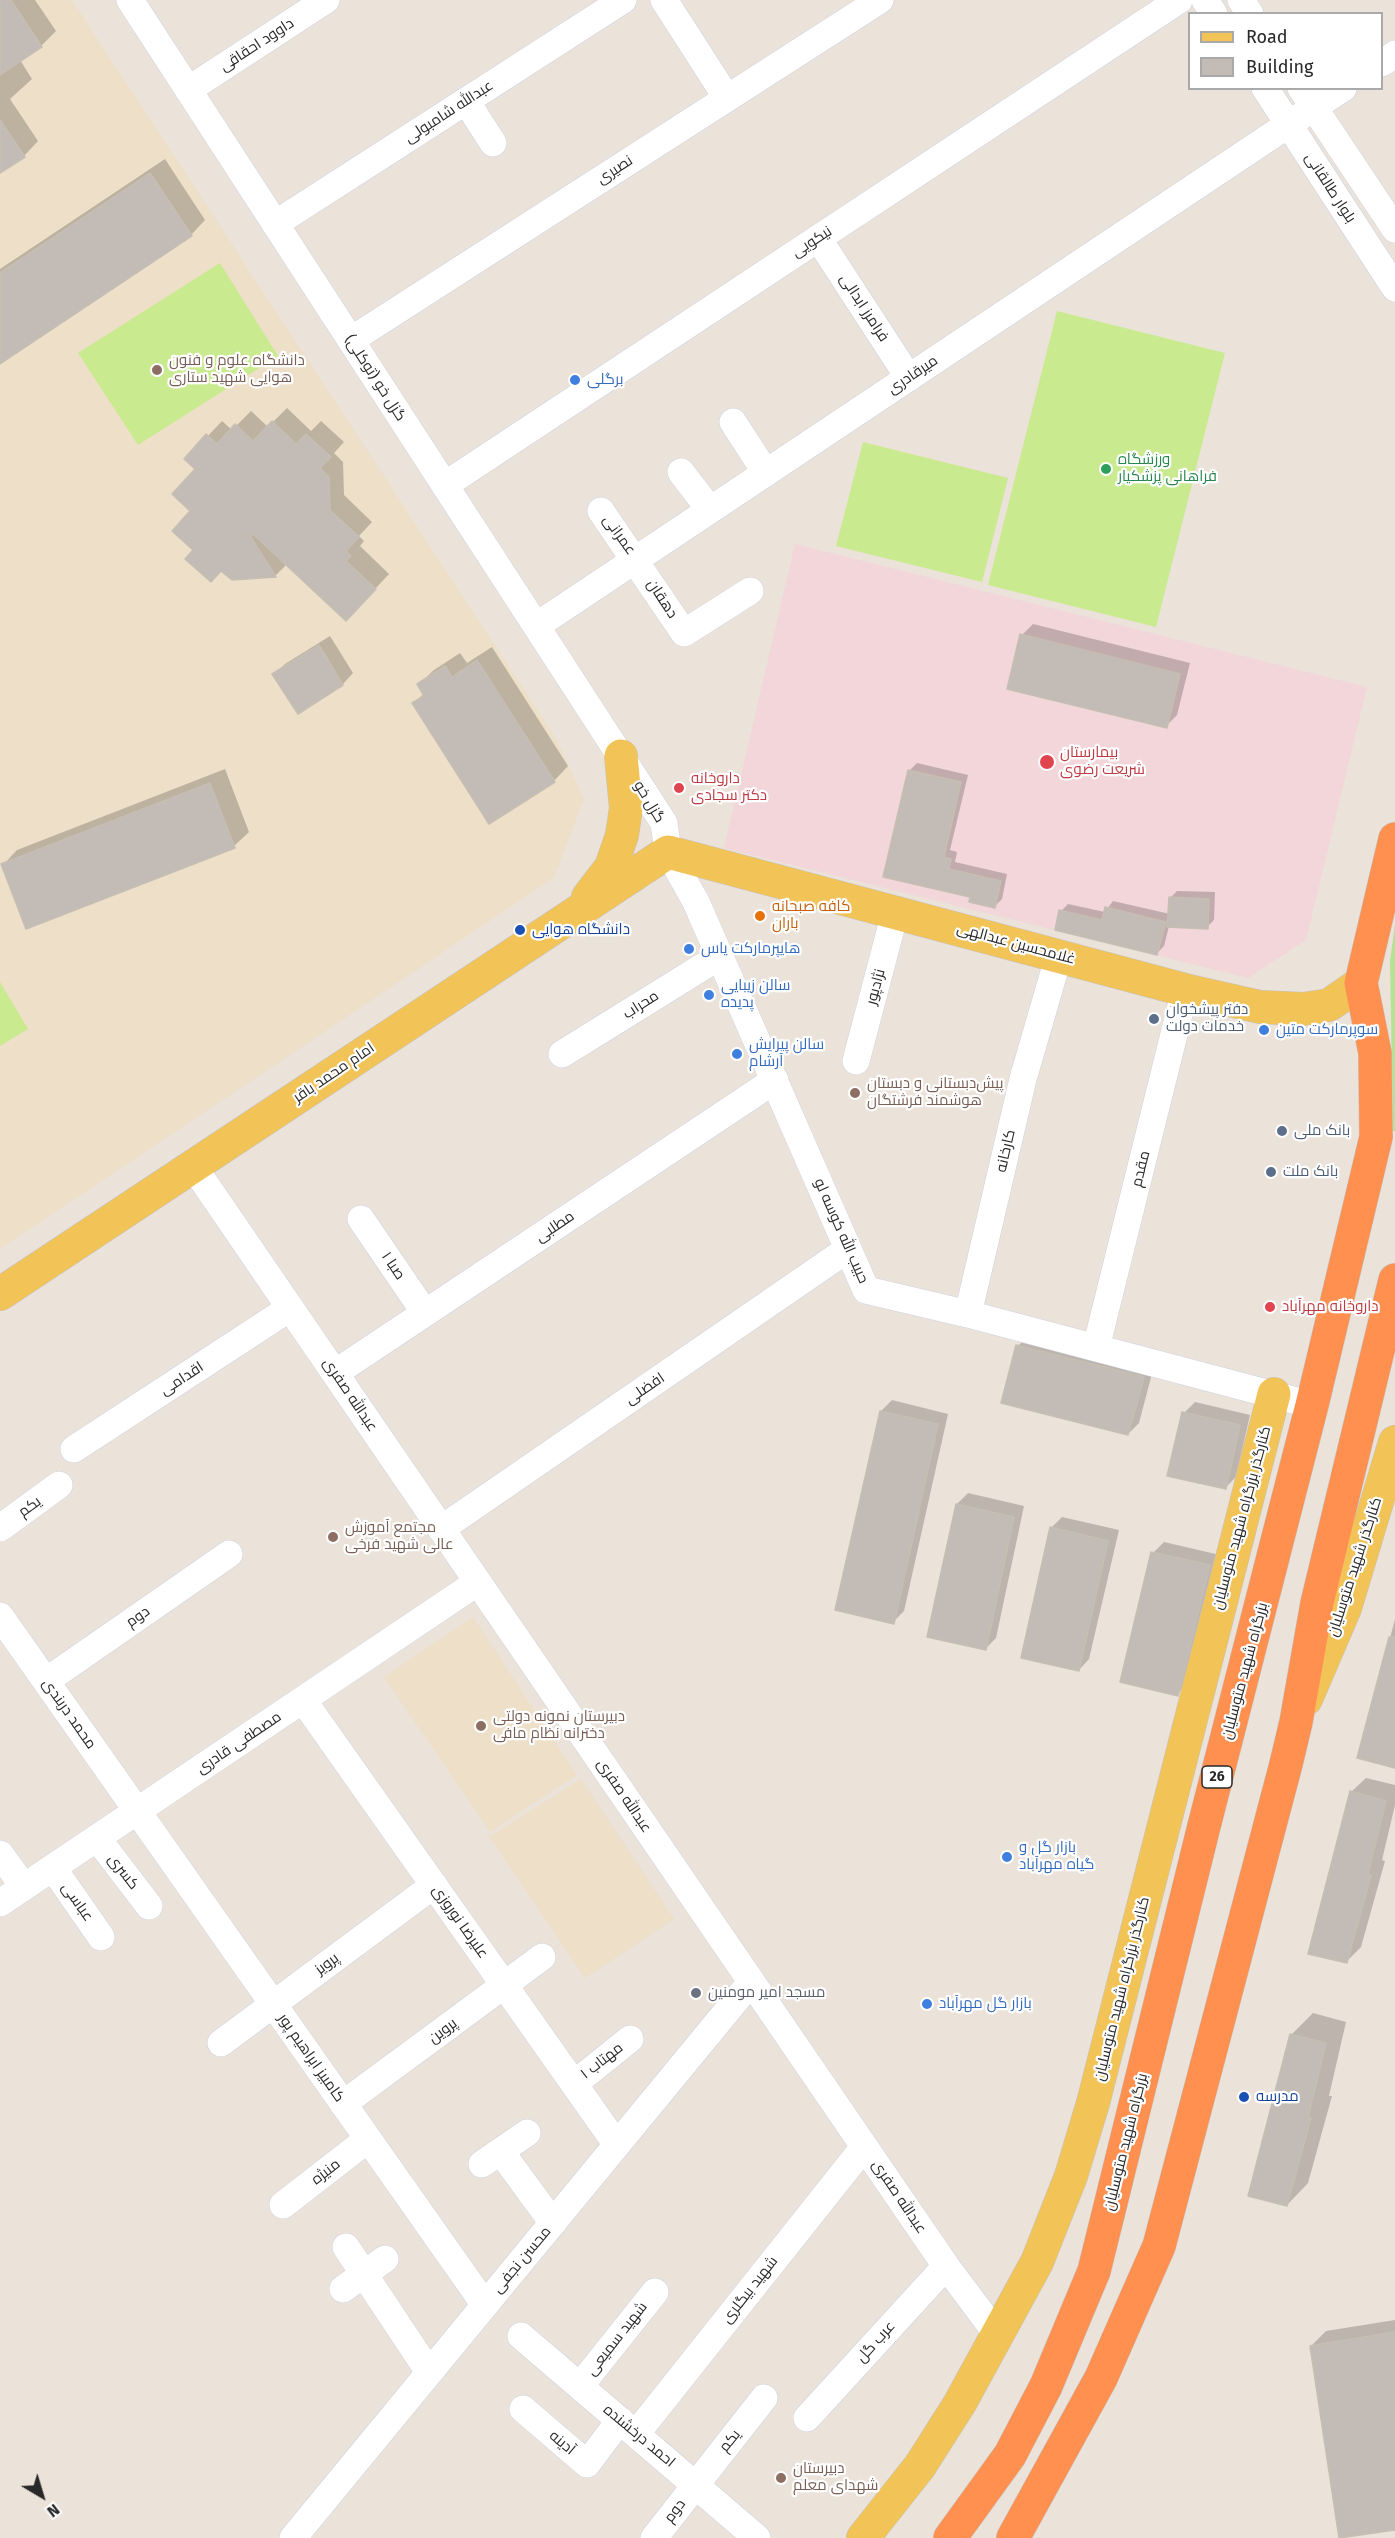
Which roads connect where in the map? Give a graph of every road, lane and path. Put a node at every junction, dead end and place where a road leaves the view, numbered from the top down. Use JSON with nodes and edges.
{"nodes":[{"id":1,"x":130,"y":0,"type":"edge"},
{"id":2,"x":326,"y":0,"type":"edge"},
{"id":3,"x":623,"y":0,"type":"edge"},
{"id":4,"x":664,"y":0,"type":"edge"},
{"id":5,"x":880,"y":0,"type":"edge"},
{"id":6,"x":1179,"y":0,"type":"edge"},
{"id":7,"x":188,"y":90,"type":"junction"},
{"id":8,"x":1266,"y":90,"type":"edge"},
{"id":9,"x":1336,"y":90,"type":"edge"},
{"id":10,"x":1307,"y":98,"type":"edge"},
{"id":11,"x":727,"y":99,"type":"junction"},
{"id":12,"x":466,"y":101,"type":"junction"},
{"id":13,"x":1289,"y":124,"type":"junction"},
{"id":14,"x":493,"y":143,"type":"dead end"},
{"id":15,"x":275,"y":224,"type":"junction"},
{"id":16,"x":1395,"y":229,"type":"edge"},
{"id":17,"x":818,"y":238,"type":"junction"},
{"id":18,"x":1395,"y":288,"type":"edge"},
{"id":19,"x":351,"y":340,"type":"junction"},
{"id":20,"x":909,"y":378,"type":"junction"},
{"id":21,"x":733,"y":422,"type":"dead end"},
{"id":22,"x":681,"y":472,"type":"dead end"},
{"id":23,"x":766,"y":473,"type":"junction"},
{"id":24,"x":445,"y":485,"type":"junction"},
{"id":25,"x":710,"y":510,"type":"junction"},
{"id":26,"x":601,"y":511,"type":"dead end"},
{"id":27,"x":636,"y":560,"type":"junction"},
{"id":28,"x":750,"y":591,"type":"dead end"},
{"id":29,"x":536,"y":626,"type":"junction"},
{"id":30,"x":621,"y":756,"type":"junction"},
{"id":31,"x":1395,"y":839,"type":"edge"},
{"id":32,"x":668,"y":852,"type":"junction"},
{"id":33,"x":576,"y":913,"type":"junction"},
{"id":34,"x":895,"y":913,"type":"junction"},
{"id":35,"x":1059,"y":955,"type":"junction"},
{"id":36,"x":720,"y":956,"type":"junction"},
{"id":37,"x":1361,"y":983,"type":"junction"},
{"id":38,"x":1185,"y":990,"type":"junction"},
{"id":39,"x":562,"y":1054,"type":"dead end"},
{"id":40,"x":856,"y":1061,"type":"dead end"},
{"id":41,"x":775,"y":1080,"type":"junction"},
{"id":42,"x":193,"y":1166,"type":"junction"},
{"id":43,"x":360,"y":1219,"type":"dead end"},
{"id":44,"x":848,"y":1249,"type":"junction"},
{"id":45,"x":1395,"y":1280,"type":"edge"},
{"id":46,"x":0,"y":1294,"type":"edge"},
{"id":47,"x":290,"y":1308,"type":"junction"},
{"id":48,"x":425,"y":1313,"type":"junction"},
{"id":49,"x":969,"y":1314,"type":"junction"},
{"id":50,"x":1096,"y":1348,"type":"junction"},
{"id":51,"x":335,"y":1373,"type":"junction"},
{"id":52,"x":1274,"y":1395,"type":"junction"},
{"id":53,"x":1312,"y":1405,"type":"junction"},
{"id":54,"x":1395,"y":1442,"type":"edge"},
{"id":55,"x":74,"y":1449,"type":"dead end"},
{"id":56,"x":59,"y":1485,"type":"dead end"},
{"id":57,"x":0,"y":1528,"type":"edge"},
{"id":58,"x":441,"y":1529,"type":"junction"},
{"id":59,"x":230,"y":1554,"type":"dead end"},
{"id":60,"x":478,"y":1582,"type":"junction"},
{"id":61,"x":0,"y":1616,"type":"edge"},
{"id":62,"x":46,"y":1681,"type":"junction"},
{"id":63,"x":303,"y":1700,"type":"junction"},
{"id":64,"x":1296,"y":1722,"type":"junction"},
{"id":65,"x":137,"y":1811,"type":"junction"},
{"id":66,"x":97,"y":1838,"type":"junction"},
{"id":67,"x":0,"y":1854,"type":"edge"},
{"id":68,"x":52,"y":1868,"type":"junction"},
{"id":69,"x":434,"y":1885,"type":"junction"},
{"id":70,"x":24,"y":1887,"type":"junction"},
{"id":71,"x":0,"y":1904,"type":"edge"},
{"id":72,"x":149,"y":1906,"type":"dead end"},
{"id":73,"x":101,"y":1937,"type":"dead end"},
{"id":74,"x":542,"y":1957,"type":"dead end"},
{"id":75,"x":752,"y":1982,"type":"junction"},
{"id":76,"x":504,"y":1985,"type":"junction"},
{"id":77,"x":273,"y":2004,"type":"junction"},
{"id":78,"x":630,"y":2039,"type":"dead end"},
{"id":79,"x":220,"y":2043,"type":"dead end"},
{"id":80,"x":574,"y":2084,"type":"junction"},
{"id":81,"x":344,"y":2104,"type":"junction"},
{"id":82,"x":527,"y":2133,"type":"dead end"},
{"id":83,"x":368,"y":2139,"type":"junction"},
{"id":84,"x":617,"y":2145,"type":"junction"},
{"id":85,"x":864,"y":2147,"type":"junction"},
{"id":86,"x":284,"y":2205,"type":"dead end"},
{"id":87,"x":552,"y":2223,"type":"junction"},
{"id":88,"x":346,"y":2247,"type":"dead end"},
{"id":89,"x":945,"y":2266,"type":"junction"},
{"id":90,"x":655,"y":2292,"type":"dead end"},
{"id":91,"x":485,"y":2305,"type":"junction"},
{"id":92,"x":997,"y":2334,"type":"junction"},
{"id":93,"x":521,"y":2336,"type":"dead end"},
{"id":94,"x":429,"y":2372,"type":"junction"},
{"id":95,"x":580,"y":2386,"type":"junction"},
{"id":96,"x":764,"y":2398,"type":"dead end"},
{"id":97,"x":523,"y":2409,"type":"dead end"},
{"id":98,"x":807,"y":2418,"type":"dead end"},
{"id":99,"x":628,"y":2427,"type":"junction"},
{"id":100,"x":695,"y":2484,"type":"junction"},
{"id":101,"x":293,"y":2538,"type":"edge"},
{"id":102,"x":654,"y":2538,"type":"edge"},
{"id":103,"x":757,"y":2538,"type":"edge"},
{"id":104,"x":863,"y":2538,"type":"edge"},
{"id":105,"x":950,"y":2538,"type":"edge"},
{"id":106,"x":1013,"y":2538,"type":"edge"}],
"edges":[{"from":1,"to":7,"type":"street","name":"گزل خو (توکلی)"},
{"from":2,"to":7,"type":"street","name":"داوود احقاقی"},
{"from":3,"to":12,"type":"street","name":"عبدالله شامبولی"},
{"from":4,"to":11,"type":"street"},
{"from":5,"to":11,"type":"street","name":"نصیری"},
{"from":6,"to":17,"type":"street","name":"نیکویی"},
{"from":7,"to":15,"type":"street","name":"گزل خو (توکلی)"},
{"from":8,"to":13,"type":"street","name":"بلوار طالقانی"},
{"from":9,"to":10,"type":"street"},
{"from":10,"to":13,"type":"street","name":"میرقادری"},
{"from":10,"to":16,"type":"street","name":"بلوار طالقانی"},
{"from":11,"to":19,"type":"street","name":"نصیری"},
{"from":12,"to":14,"type":"street"},
{"from":12,"to":15,"type":"street","name":"عبدالله شامبولی"},
{"from":13,"to":18,"type":"street","name":"بلوار طالقانی"},
{"from":13,"to":20,"type":"street","name":"میرقادری"},
{"from":15,"to":19,"type":"street","name":"گزل خو (توکلی)"},
{"from":17,"to":20,"type":"street","name":"فرامرز ابدالی"},
{"from":17,"to":24,"type":"street","name":"نیکویی"},
{"from":19,"to":24,"type":"street","name":"گزل خو (توکلی)"},
{"from":20,"to":23,"type":"street","name":"میرقادری"},
{"from":21,"to":23,"type":"street"},
{"from":22,"to":25,"type":"street"},
{"from":23,"to":25,"type":"street","name":"میرقادری"},
{"from":24,"to":29,"type":"street","name":"گزل خو (توکلی)"},
{"from":25,"to":27,"type":"street","name":"میرقادری"},
{"from":26,"to":27,"type":"street","name":"عمرانی"},
{"from":27,"to":28,"type":"street","name":"دهقان"},
{"from":27,"to":29,"type":"street","name":"میرقادری"},
{"from":29,"to":30,"type":"street","name":"گزل خو (توکلی)"},
{"from":30,"to":32,"type":"street","name":"گزل خو"},
{"from":30,"to":33,"type":"main road"},
{"from":31,"to":37,"type":"highway","name":"بزرگراه شهید متوسلیان","number":"26"},
{"from":32,"to":33,"type":"main road","name":"امام محمد باقر"},
{"from":32,"to":34,"type":"main road","name":"غلامحسین عبدالهی"},
{"from":32,"to":36,"type":"street","name":"حبیب الله کوسه لو"},
{"from":33,"to":42,"type":"main road","name":"امام محمد باقر"},
{"from":34,"to":35,"type":"main road","name":"غلامحسین عبدالهی"},
{"from":34,"to":40,"type":"street","name":"نژادپور"},
{"from":35,"to":38,"type":"main road","name":"غلامحسین عبدالهی"},
{"from":35,"to":49,"type":"street","name":"کارخانه"},
{"from":36,"to":39,"type":"street","name":"محراب"},
{"from":36,"to":41,"type":"street","name":"حبیب الله کوسه لو"},
{"from":37,"to":38,"type":"main road","name":"غلامحسین عبدالهی"},
{"from":37,"to":53,"type":"highway","name":"بزرگراه شهید متوسلیان","number":"26"},
{"from":38,"to":50,"type":"street","name":"مقدم"},
{"from":41,"to":44,"type":"street","name":"حبیب الله کوسه لو"},
{"from":41,"to":48,"type":"street","name":"مطلبی"},
{"from":42,"to":46,"type":"main road","name":"امام محمد باقر"},
{"from":42,"to":47,"type":"street","name":"عبدالله صفری"},
{"from":43,"to":48,"type":"street","name":"صبا ۱"},
{"from":44,"to":49,"type":"street","name":"حبیب الله کوسه لو"},
{"from":44,"to":58,"type":"street","name":"افضلی"},
{"from":45,"to":64,"type":"highway"},
{"from":47,"to":51,"type":"street","name":"عبدالله صفری"},
{"from":47,"to":55,"type":"street","name":"اقدامی"},
{"from":48,"to":51,"type":"street","name":"مطلبی"},
{"from":49,"to":50,"type":"street","name":"حبیب الله کوسه لو"},
{"from":50,"to":52,"type":"street","name":"حبیب الله کوسه لو"},
{"from":51,"to":58,"type":"street","name":"عبدالله صفری"},
{"from":52,"to":53,"type":"street","name":"حبیب الله کوسه لو"},
{"from":52,"to":92,"type":"main road","name":"کنارگذر بزرگراه شهید متوسلیان"},
{"from":53,"to":105,"type":"highway","name":"بزرگراه شهید متوسلیان","number":"26"},
{"from":54,"to":64,"type":"main road","name":"کنارگذر شهید متوسلیان"},
{"from":56,"to":57,"type":"street","name":"یکم"},
{"from":58,"to":60,"type":"street","name":"عبدالله صفری"},
{"from":59,"to":62,"type":"street","name":"دوم"},
{"from":60,"to":63,"type":"street","name":"مصطفی قادری"},
{"from":60,"to":75,"type":"street","name":"عبدالله صفری"},
{"from":61,"to":62,"type":"street","name":"محمد دربندی"},
{"from":62,"to":65,"type":"street","name":"محمد دربندی"},
{"from":63,"to":65,"type":"street","name":"مصطفی قادری"},
{"from":63,"to":69,"type":"street","name":"علیرضا نوروزی"},
{"from":64,"to":106,"type":"highway"},
{"from":65,"to":66,"type":"street","name":"مصطفی قادری"},
{"from":65,"to":77,"type":"street","name":"کامبیز ابراهیم پور"},
{"from":66,"to":68,"type":"street","name":"مصطفی قادری"},
{"from":66,"to":72,"type":"street","name":"کسری"},
{"from":67,"to":70,"type":"street"},
{"from":68,"to":70,"type":"street","name":"مصطفی قادری"},
{"from":68,"to":73,"type":"street","name":"عباسی"},
{"from":69,"to":76,"type":"street","name":"علیرضا نوروزی"},
{"from":69,"to":77,"type":"street","name":"پرویز"},
{"from":70,"to":71,"type":"street","name":"مصطفی قادری"},
{"from":74,"to":76,"type":"street","name":"پروین"},
{"from":75,"to":84,"type":"street","name":"محسن نجفی"},
{"from":75,"to":85,"type":"street","name":"عبدالله صفری"},
{"from":76,"to":80,"type":"street","name":"علیرضا نوروزی"},
{"from":76,"to":81,"type":"street","name":"پروین"},
{"from":77,"to":79,"type":"street","name":"پرویز"},
{"from":77,"to":81,"type":"street","name":"کامبیز ابراهیم پور"},
{"from":78,"to":80,"type":"street","name":"مهتاب ۱"},
{"from":80,"to":84,"type":"street","name":"علیرضا نوروزی"},
{"from":81,"to":83,"type":"street","name":"کامبیز ابراهیم پور"},
{"from":82,"to":87,"type":"street"},
{"from":83,"to":86,"type":"street","name":"منیژه"},
{"from":83,"to":91,"type":"street","name":"کامبیز ابراهیم پور"},
{"from":84,"to":87,"type":"street","name":"محسن نجفی"},
{"from":85,"to":89,"type":"street","name":"عبدالله صفری"},
{"from":85,"to":99,"type":"street","name":"شهید بیگلری"},
{"from":87,"to":91,"type":"street","name":"محسن نجفی"},
{"from":88,"to":94,"type":"street"},
{"from":89,"to":92,"type":"street","name":"عبدالله صفری"},
{"from":89,"to":98,"type":"street","name":"عرب گل"},
{"from":90,"to":95,"type":"street","name":"شهید سمیعی"},
{"from":91,"to":94,"type":"street","name":"محسن نجفی"},
{"from":92,"to":104,"type":"main road","name":"کنارگذر بزرگراه شهید متوسلیان"},
{"from":93,"to":95,"type":"street","name":"احمد درخشنده"},
{"from":94,"to":101,"type":"street","name":"محسن نجفی"},
{"from":95,"to":99,"type":"street","name":"احمد درخشنده"},
{"from":96,"to":100,"type":"street","name":"یکم"},
{"from":97,"to":99,"type":"street","name":"آدینه"},
{"from":99,"to":100,"type":"street","name":"احمد درخشنده"},
{"from":100,"to":102,"type":"street","name":"دوم"},
{"from":100,"to":103,"type":"street","name":"احمد درخشنده"}]}
